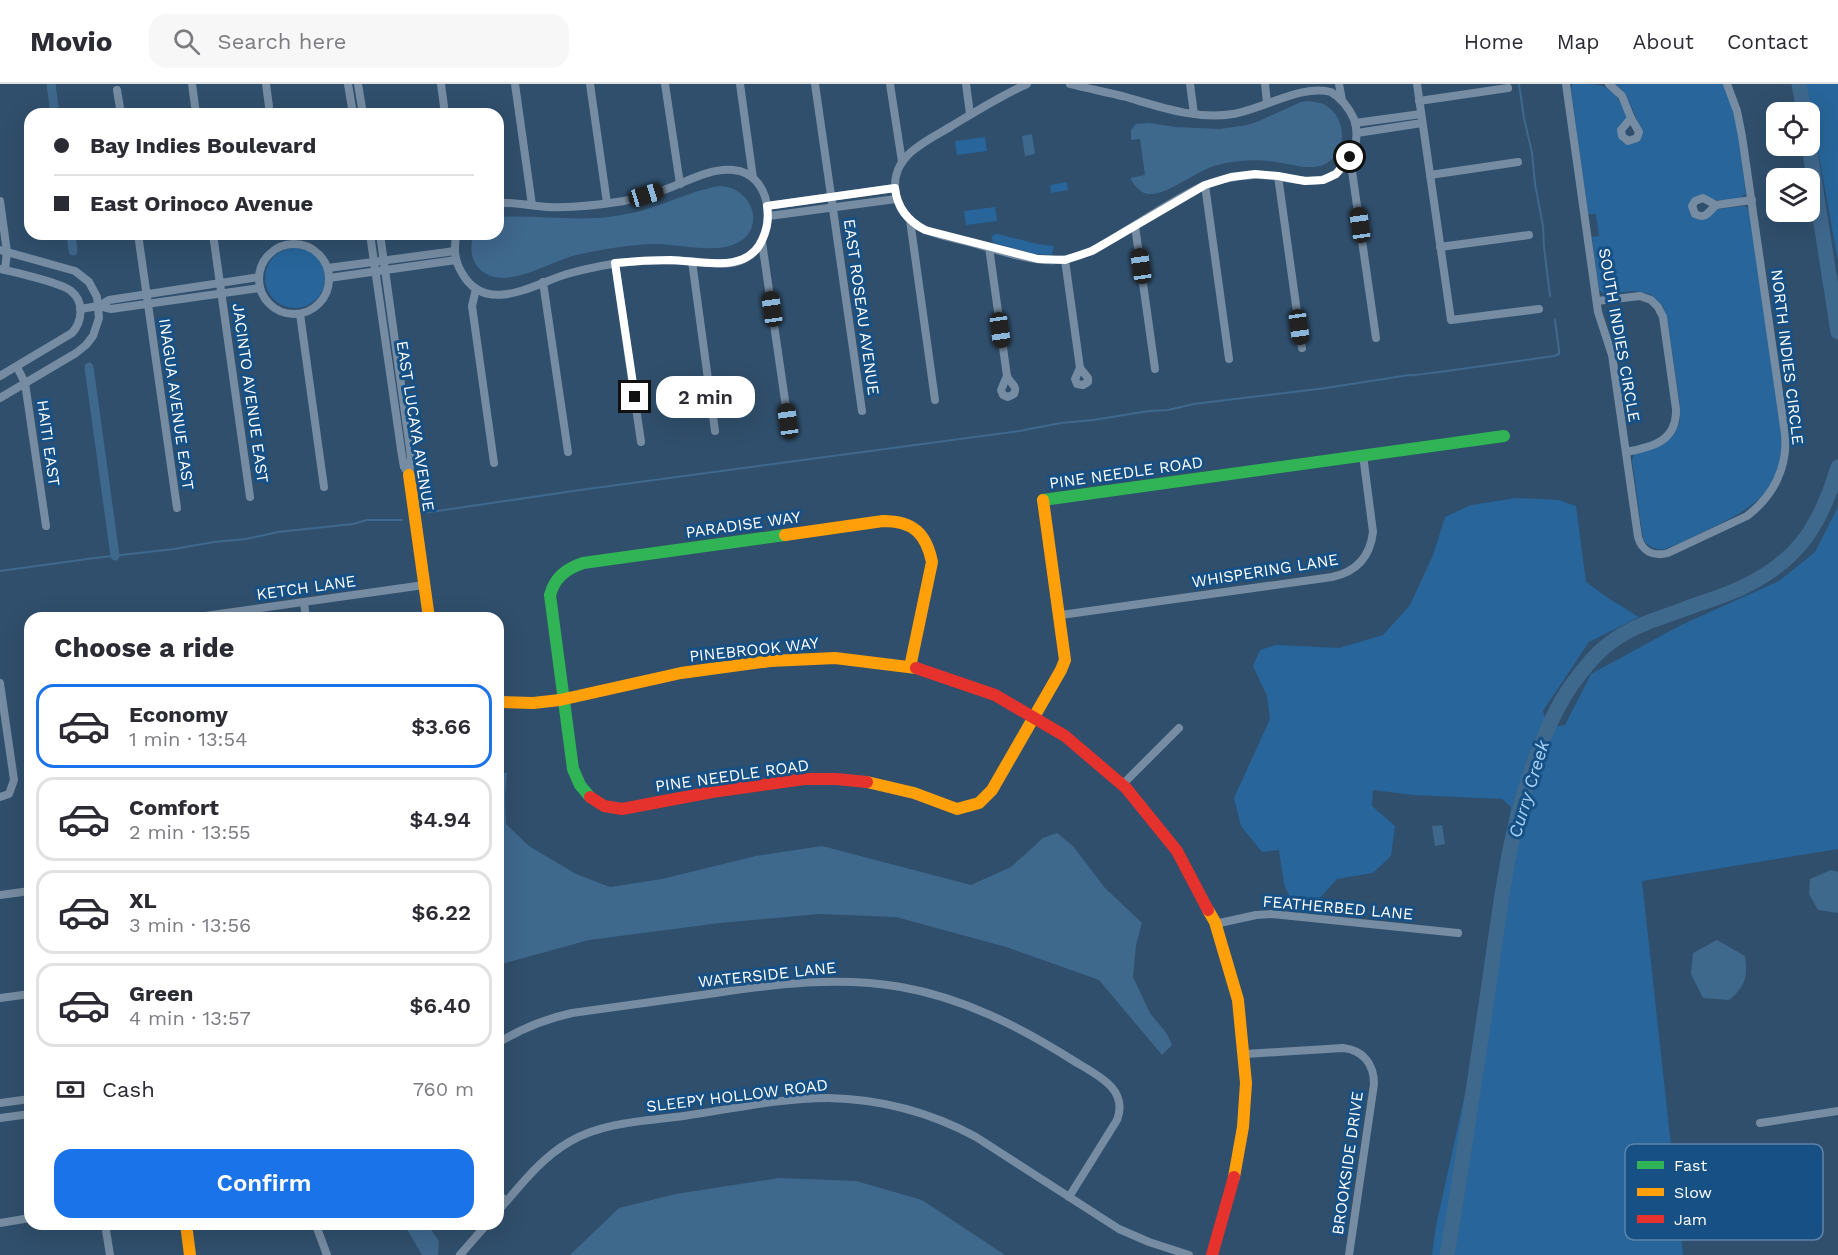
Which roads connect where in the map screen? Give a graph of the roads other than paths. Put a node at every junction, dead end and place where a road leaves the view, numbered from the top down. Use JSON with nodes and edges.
{"nodes":[{"id":1,"x":192,"y":84,"type":"edge"},
{"id":2,"x":266,"y":84,"type":"edge"},
{"id":3,"x":348,"y":84,"type":"edge"},
{"id":4,"x":358,"y":84,"type":"edge"},
{"id":5,"x":441,"y":84,"type":"edge"},
{"id":6,"x":516,"y":84,"type":"edge"},
{"id":7,"x":590,"y":84,"type":"edge"},
{"id":8,"x":665,"y":84,"type":"edge"},
{"id":9,"x":740,"y":84,"type":"edge"},
{"id":10,"x":815,"y":84,"type":"edge"},
{"id":11,"x":891,"y":84,"type":"edge"},
{"id":12,"x":966,"y":84,"type":"edge"},
{"id":13,"x":1027,"y":84,"type":"edge"},
{"id":14,"x":1070,"y":84,"type":"edge"},
{"id":15,"x":1115,"y":84,"type":"edge"},
{"id":16,"x":1190,"y":84,"type":"edge"},
{"id":17,"x":1265,"y":84,"type":"edge"},
{"id":18,"x":1339,"y":84,"type":"edge"},
{"id":19,"x":1417,"y":84,"type":"edge"},
{"id":20,"x":1566,"y":84,"type":"edge"},
{"id":21,"x":1609,"y":84,"type":"edge"},
{"id":22,"x":1727,"y":84,"type":"edge"},
{"id":23,"x":1508,"y":88,"type":"dead end"},
{"id":24,"x":117,"y":90,"type":"dead end"},
{"id":25,"x":1117,"y":95,"type":"junction"},
{"id":26,"x":360,"y":99,"type":"junction"},
{"id":27,"x":351,"y":100,"type":"junction"},
{"id":28,"x":1341,"y":100,"type":"junction"},
{"id":29,"x":1419,"y":101,"type":"junction"},
{"id":30,"x":1268,"y":103,"type":"junction"},
{"id":31,"x":120,"y":108,"type":"edge"},
{"id":32,"x":195,"y":108,"type":"edge"},
{"id":33,"x":269,"y":108,"type":"edge"},
{"id":34,"x":352,"y":108,"type":"edge"},
{"id":35,"x":362,"y":108,"type":"edge"},
{"id":36,"x":444,"y":108,"type":"edge"},
{"id":37,"x":970,"y":114,"type":"junction"},
{"id":38,"x":1194,"y":114,"type":"junction"},
{"id":39,"x":1421,"y":114,"type":"junction"},
{"id":40,"x":1631,"y":118,"type":"dead end"},
{"id":41,"x":1422,"y":123,"type":"junction"},
{"id":42,"x":1356,"y":128,"type":"junction"},
{"id":43,"x":1350,"y":157,"type":"junction"},
{"id":44,"x":902,"y":162,"type":"junction"},
{"id":45,"x":1518,"y":162,"type":"dead end"},
{"id":46,"x":1430,"y":175,"type":"junction"},
{"id":47,"x":1278,"y":176,"type":"junction"},
{"id":48,"x":753,"y":178,"type":"junction"},
{"id":49,"x":680,"y":184,"type":"junction"},
{"id":50,"x":1205,"y":185,"type":"junction"},
{"id":51,"x":895,"y":188,"type":"junction"},
{"id":52,"x":831,"y":197,"type":"junction"},
{"id":53,"x":896,"y":199,"type":"junction"},
{"id":54,"x":1752,"y":200,"type":"junction"},
{"id":55,"x":0,"y":201,"type":"edge"},
{"id":56,"x":504,"y":203,"type":"edge"},
{"id":57,"x":607,"y":204,"type":"junction"},
{"id":58,"x":532,"y":205,"type":"junction"},
{"id":59,"x":1716,"y":205,"type":"dead end"},
{"id":60,"x":767,"y":206,"type":"junction"},
{"id":61,"x":833,"y":207,"type":"junction"},
{"id":62,"x":769,"y":216,"type":"junction"},
{"id":63,"x":910,"y":220,"type":"junction"},
{"id":64,"x":1135,"y":226,"type":"junction"},
{"id":65,"x":1529,"y":235,"type":"dead end"},
{"id":66,"x":139,"y":240,"type":"edge"},
{"id":67,"x":214,"y":240,"type":"edge"},
{"id":68,"x":289,"y":240,"type":"edge"},
{"id":69,"x":372,"y":240,"type":"edge"},
{"id":70,"x":380,"y":240,"type":"edge"},
{"id":71,"x":456,"y":240,"type":"edge"},
{"id":72,"x":762,"y":242,"type":"junction"},
{"id":73,"x":289,"y":244,"type":"junction"},
{"id":74,"x":989,"y":247,"type":"junction"},
{"id":75,"x":1440,"y":247,"type":"junction"},
{"id":76,"x":4,"y":251,"type":"edge"},
{"id":77,"x":455,"y":256,"type":"junction"},
{"id":78,"x":1065,"y":260,"type":"junction"},
{"id":79,"x":692,"y":261,"type":"junction"},
{"id":80,"x":615,"y":263,"type":"junction"},
{"id":81,"x":379,"y":266,"type":"junction"},
{"id":82,"x":328,"y":268,"type":"junction"},
{"id":83,"x":2,"y":270,"type":"edge"},
{"id":84,"x":260,"y":277,"type":"junction"},
{"id":85,"x":329,"y":278,"type":"junction"},
{"id":86,"x":543,"y":282,"type":"junction"},
{"id":87,"x":220,"y":288,"type":"junction"},
{"id":88,"x":261,"y":288,"type":"junction"},
{"id":89,"x":476,"y":289,"type":"junction"},
{"id":90,"x":147,"y":294,"type":"junction"},
{"id":91,"x":1597,"y":301,"type":"junction"},
{"id":92,"x":148,"y":304,"type":"junction"},
{"id":93,"x":99,"y":306,"type":"junction"},
{"id":94,"x":80,"y":309,"type":"junction"},
{"id":95,"x":1539,"y":309,"type":"dead end"},
{"id":96,"x":300,"y":314,"type":"junction"},
{"id":97,"x":389,"y":334,"type":"junction"},
{"id":98,"x":1376,"y":338,"type":"dead end"},
{"id":99,"x":1302,"y":348,"type":"dead end"},
{"id":100,"x":1229,"y":359,"type":"dead end"},
{"id":101,"x":16,"y":367,"type":"junction"},
{"id":102,"x":1080,"y":368,"type":"dead end"},
{"id":103,"x":1155,"y":369,"type":"dead end"},
{"id":104,"x":0,"y":376,"type":"edge"},
{"id":105,"x":1007,"y":376,"type":"dead end"},
{"id":106,"x":25,"y":383,"type":"junction"},
{"id":107,"x":0,"y":398,"type":"edge"},
{"id":108,"x":935,"y":400,"type":"dead end"},
{"id":109,"x":404,"y":401,"type":"junction"},
{"id":110,"x":394,"y":402,"type":"junction"},
{"id":111,"x":862,"y":411,"type":"dead end"},
{"id":112,"x":788,"y":421,"type":"dead end"},
{"id":113,"x":715,"y":431,"type":"dead end"},
{"id":114,"x":1504,"y":436,"type":"dead end"},
{"id":115,"x":641,"y":442,"type":"dead end"},
{"id":116,"x":568,"y":452,"type":"dead end"},
{"id":117,"x":1626,"y":452,"type":"junction"},
{"id":118,"x":1363,"y":455,"type":"junction"},
{"id":119,"x":494,"y":463,"type":"dead end"},
{"id":120,"x":409,"y":475,"type":"junction"},
{"id":121,"x":324,"y":487,"type":"dead end"},
{"id":122,"x":250,"y":497,"type":"dead end"},
{"id":123,"x":177,"y":508,"type":"dead end"},
{"id":124,"x":46,"y":526,"type":"dead end"},
{"id":125,"x":1647,"y":552,"type":"joint"},
{"id":126,"x":424,"y":585,"type":"junction"},
{"id":127,"x":304,"y":603,"type":"junction"},
{"id":128,"x":236,"y":612,"type":"edge"},
{"id":129,"x":305,"y":612,"type":"edge"},
{"id":130,"x":428,"y":612,"type":"edge"},
{"id":131,"x":1061,"y":615,"type":"junction"},
{"id":132,"x":910,"y":667,"type":"junction"},
{"id":133,"x":0,"y":682,"type":"edge"},
{"id":134,"x":563,"y":699,"type":"junction"},
{"id":135,"x":504,"y":702,"type":"edge"},
{"id":136,"x":1035,"y":716,"type":"junction"},
{"id":137,"x":1179,"y":728,"type":"dead end"},
{"id":138,"x":4,"y":733,"type":"edge"},
{"id":139,"x":1123,"y":784,"type":"junction"},
{"id":140,"x":0,"y":797,"type":"edge"},
{"id":141,"x":24,"y":892,"type":"edge"},
{"id":142,"x":0,"y":895,"type":"edge"},
{"id":143,"x":1215,"y":924,"type":"junction"},
{"id":144,"x":1458,"y":933,"type":"dead end"},
{"id":145,"x":24,"y":995,"type":"edge"},
{"id":146,"x":0,"y":998,"type":"edge"},
{"id":147,"x":504,"y":1040,"type":"edge"},
{"id":148,"x":1245,"y":1054,"type":"junction"},
{"id":149,"x":24,"y":1100,"type":"edge"},
{"id":150,"x":0,"y":1103,"type":"edge"},
{"id":151,"x":1838,"y":1112,"type":"edge"},
{"id":152,"x":24,"y":1115,"type":"edge"},
{"id":153,"x":0,"y":1118,"type":"edge"},
{"id":154,"x":1760,"y":1123,"type":"dead end"},
{"id":155,"x":1069,"y":1197,"type":"junction"},
{"id":156,"x":506,"y":1202,"type":"joint"},
{"id":157,"x":504,"y":1204,"type":"edge"},
{"id":158,"x":24,"y":1219,"type":"edge"},
{"id":159,"x":0,"y":1223,"type":"edge"},
{"id":160,"x":106,"y":1230,"type":"edge"},
{"id":161,"x":187,"y":1230,"type":"edge"},
{"id":162,"x":318,"y":1230,"type":"edge"},
{"id":163,"x":482,"y":1230,"type":"edge"},
{"id":164,"x":110,"y":1255,"type":"edge"},
{"id":165,"x":190,"y":1255,"type":"edge"},
{"id":166,"x":327,"y":1255,"type":"edge"},
{"id":167,"x":460,"y":1255,"type":"edge"},
{"id":168,"x":1189,"y":1255,"type":"edge"},
{"id":169,"x":1212,"y":1255,"type":"edge"},
{"id":170,"x":1349,"y":1255,"type":"edge"}],
"edges":[{"from":1,"to":32,"type":"street"},
{"from":2,"to":33,"type":"street"},
{"from":3,"to":27,"type":"street"},
{"from":4,"to":26,"type":"street"},
{"from":5,"to":36,"type":"street"},
{"from":6,"to":58,"type":"street"},
{"from":7,"to":57,"type":"street"},
{"from":8,"to":49,"type":"street"},
{"from":9,"to":48,"type":"street"},
{"from":10,"to":52,"type":"street","name":"EAST ROSEAU AVENUE"},
{"from":11,"to":44,"type":"street"},
{"from":12,"to":37,"type":"street"},
{"from":13,"to":37,"type":"street"},
{"from":14,"to":25,"type":"street"},
{"from":15,"to":25,"type":"street"},
{"from":16,"to":38,"type":"street"},
{"from":17,"to":30,"type":"street"},
{"from":18,"to":28,"type":"street"},
{"from":19,"to":29,"type":"street"},
{"from":20,"to":91,"type":"street","name":"SOUTH INDIES CIRCLE"},
{"from":21,"to":40,"type":"street"},
{"from":22,"to":54,"type":"street","name":"NORTH INDIES CIRCLE"},
{"from":23,"to":29,"type":"street"},
{"from":24,"to":31,"type":"street"},
{"from":25,"to":38,"type":"street"},
{"from":26,"to":27,"type":"street"},
{"from":26,"to":35,"type":"street"},
{"from":27,"to":34,"type":"street"},
{"from":28,"to":30,"type":"street"},
{"from":28,"to":42,"type":"street"},
{"from":29,"to":39,"type":"street"},
{"from":30,"to":38,"type":"street"},
{"from":37,"to":44,"type":"street"},
{"from":39,"to":41,"type":"street"},
{"from":39,"to":42,"type":"street"},
{"from":41,"to":42,"type":"street"},
{"from":41,"to":46,"type":"street"},
{"from":42,"to":43,"type":"street"},
{"from":43,"to":47,"type":"street"},
{"from":43,"to":98,"type":"street"},
{"from":44,"to":51,"type":"street"},
{"from":45,"to":46,"type":"street"},
{"from":46,"to":75,"type":"street"},
{"from":47,"to":50,"type":"street"},
{"from":47,"to":99,"type":"street"},
{"from":48,"to":49,"type":"street"},
{"from":48,"to":60,"type":"street"},
{"from":49,"to":57,"type":"street"},
{"from":50,"to":64,"type":"street"},
{"from":50,"to":100,"type":"street"},
{"from":51,"to":52,"type":"street"},
{"from":51,"to":53,"type":"street"},
{"from":52,"to":60,"type":"street"},
{"from":52,"to":61,"type":"street","name":"EAST ROSEAU AVENUE"},
{"from":53,"to":61,"type":"street"},
{"from":53,"to":63,"type":"street"},
{"from":54,"to":59,"type":"street"},
{"from":54,"to":125,"type":"street","name":"NORTH INDIES CIRCLE"},
{"from":55,"to":76,"type":"street"},
{"from":56,"to":58,"type":"street"},
{"from":57,"to":58,"type":"street"},
{"from":60,"to":62,"type":"street"},
{"from":61,"to":62,"type":"street"},
{"from":61,"to":111,"type":"street","name":"EAST ROSEAU AVENUE"},
{"from":62,"to":72,"type":"street"},
{"from":63,"to":74,"type":"street"},
{"from":63,"to":108,"type":"street"},
{"from":64,"to":78,"type":"street"},
{"from":64,"to":103,"type":"street"},
{"from":65,"to":75,"type":"street"},
{"from":66,"to":90,"type":"street","name":"INAGUA AVENUE EAST"},
{"from":67,"to":87,"type":"street","name":"JACINTO AVENUE EAST"},
{"from":68,"to":73,"type":"street"},
{"from":69,"to":81,"type":"street"},
{"from":70,"to":81,"type":"street"},
{"from":71,"to":77,"type":"street"},
{"from":72,"to":79,"type":"street"},
{"from":72,"to":112,"type":"street"},
{"from":73,"to":82,"type":"street"},
{"from":73,"to":84,"type":"street"},
{"from":74,"to":78,"type":"street"},
{"from":74,"to":105,"type":"street"},
{"from":75,"to":95,"type":"street"},
{"from":76,"to":83,"type":"street"},
{"from":76,"to":93,"type":"street"},
{"from":77,"to":81,"type":"street"},
{"from":77,"to":89,"type":"street"},
{"from":78,"to":102,"type":"street"},
{"from":79,"to":80,"type":"street"},
{"from":79,"to":113,"type":"street"},
{"from":80,"to":86,"type":"street"},
{"from":80,"to":115,"type":"street"},
{"from":81,"to":82,"type":"street"},
{"from":81,"to":85,"type":"street"},
{"from":81,"to":97,"type":"street","name":"EAST LUCAYA AVENUE"},
{"from":82,"to":85,"type":"street"},
{"from":83,"to":94,"type":"street"},
{"from":84,"to":87,"type":"street"},
{"from":84,"to":88,"type":"street"},
{"from":85,"to":96,"type":"street"},
{"from":86,"to":89,"type":"street"},
{"from":86,"to":116,"type":"street"},
{"from":87,"to":88,"type":"street"},
{"from":87,"to":90,"type":"street"},
{"from":87,"to":92,"type":"street"},
{"from":87,"to":122,"type":"street","name":"JACINTO AVENUE EAST"},
{"from":88,"to":96,"type":"street"},
{"from":89,"to":119,"type":"street"},
{"from":90,"to":92,"type":"street","name":"INAGUA AVENUE EAST"},
{"from":90,"to":93,"type":"street"},
{"from":91,"to":117,"type":"street","name":"SOUTH INDIES CIRCLE"},
{"from":91,"to":117,"type":"street"},
{"from":92,"to":93,"type":"street"},
{"from":92,"to":123,"type":"street","name":"INAGUA AVENUE EAST"},
{"from":93,"to":94,"type":"street"},
{"from":93,"to":106,"type":"street"},
{"from":94,"to":101,"type":"street"},
{"from":96,"to":121,"type":"street"},
{"from":97,"to":109,"type":"street"},
{"from":97,"to":110,"type":"street","name":"EAST LUCAYA AVENUE"},
{"from":101,"to":104,"type":"street"},
{"from":101,"to":106,"type":"street","name":"HAITI EAST"},
{"from":106,"to":107,"type":"street"},
{"from":106,"to":124,"type":"street","name":"HAITI EAST"},
{"from":109,"to":110,"type":"street"},
{"from":109,"to":120,"type":"street"},
{"from":110,"to":120,"type":"street","name":"EAST LUCAYA AVENUE"},
{"from":114,"to":118,"type":"street","name":"PINE NEEDLE ROAD"},
{"from":117,"to":125,"type":"street","name":"SOUTH INDIES CIRCLE"},
{"from":118,"to":131,"type":"street","name":"WHISPERING LANE"},
{"from":118,"to":131,"type":"street","name":"PINE NEEDLE ROAD"},
{"from":120,"to":126,"type":"street","name":"EAST LUCAYA AVENUE"},
{"from":126,"to":127,"type":"street","name":"KETCH LANE"},
{"from":126,"to":130,"type":"street","name":"EAST LUCAYA AVENUE"},
{"from":127,"to":128,"type":"street","name":"KETCH LANE"},
{"from":127,"to":129,"type":"street"},
{"from":131,"to":136,"type":"street","name":"PINE NEEDLE ROAD"},
{"from":132,"to":134,"type":"street","name":"PINEBROOK WAY"},
{"from":132,"to":134,"type":"street","name":"PARADISE WAY"},
{"from":132,"to":136,"type":"street","name":"PINEBROOK WAY"},
{"from":133,"to":138,"type":"street"},
{"from":134,"to":135,"type":"street","name":"PINEBROOK WAY"},
{"from":134,"to":136,"type":"street","name":"PINE NEEDLE ROAD"},
{"from":136,"to":139,"type":"street","name":"PINEBROOK WAY"},
{"from":137,"to":139,"type":"street"},
{"from":138,"to":140,"type":"street"},
{"from":139,"to":143,"type":"street","name":"PINEBROOK WAY"},
{"from":141,"to":142,"type":"street"},
{"from":143,"to":144,"type":"street","name":"FEATHERBED LANE"},
{"from":143,"to":148,"type":"street","name":"PINEBROOK WAY"},
{"from":145,"to":146,"type":"street"},
{"from":147,"to":155,"type":"street","name":"WATERSIDE LANE"},
{"from":148,"to":169,"type":"street","name":"PINEBROOK WAY"},
{"from":148,"to":170,"type":"street","name":"BROOKSIDE DRIVE"},
{"from":149,"to":150,"type":"street"},
{"from":151,"to":154,"type":"street"},
{"from":152,"to":153,"type":"street"},
{"from":155,"to":156,"type":"street","name":"SLEEPY HOLLOW ROAD"},
{"from":155,"to":168,"type":"street","name":"SLEEPY HOLLOW ROAD"},
{"from":156,"to":157,"type":"street","name":"SLEEPY HOLLOW ROAD"},
{"from":158,"to":159,"type":"street"},
{"from":160,"to":164,"type":"street"},
{"from":161,"to":165,"type":"street"},
{"from":162,"to":166,"type":"street"},
{"from":163,"to":167,"type":"street"}]}
